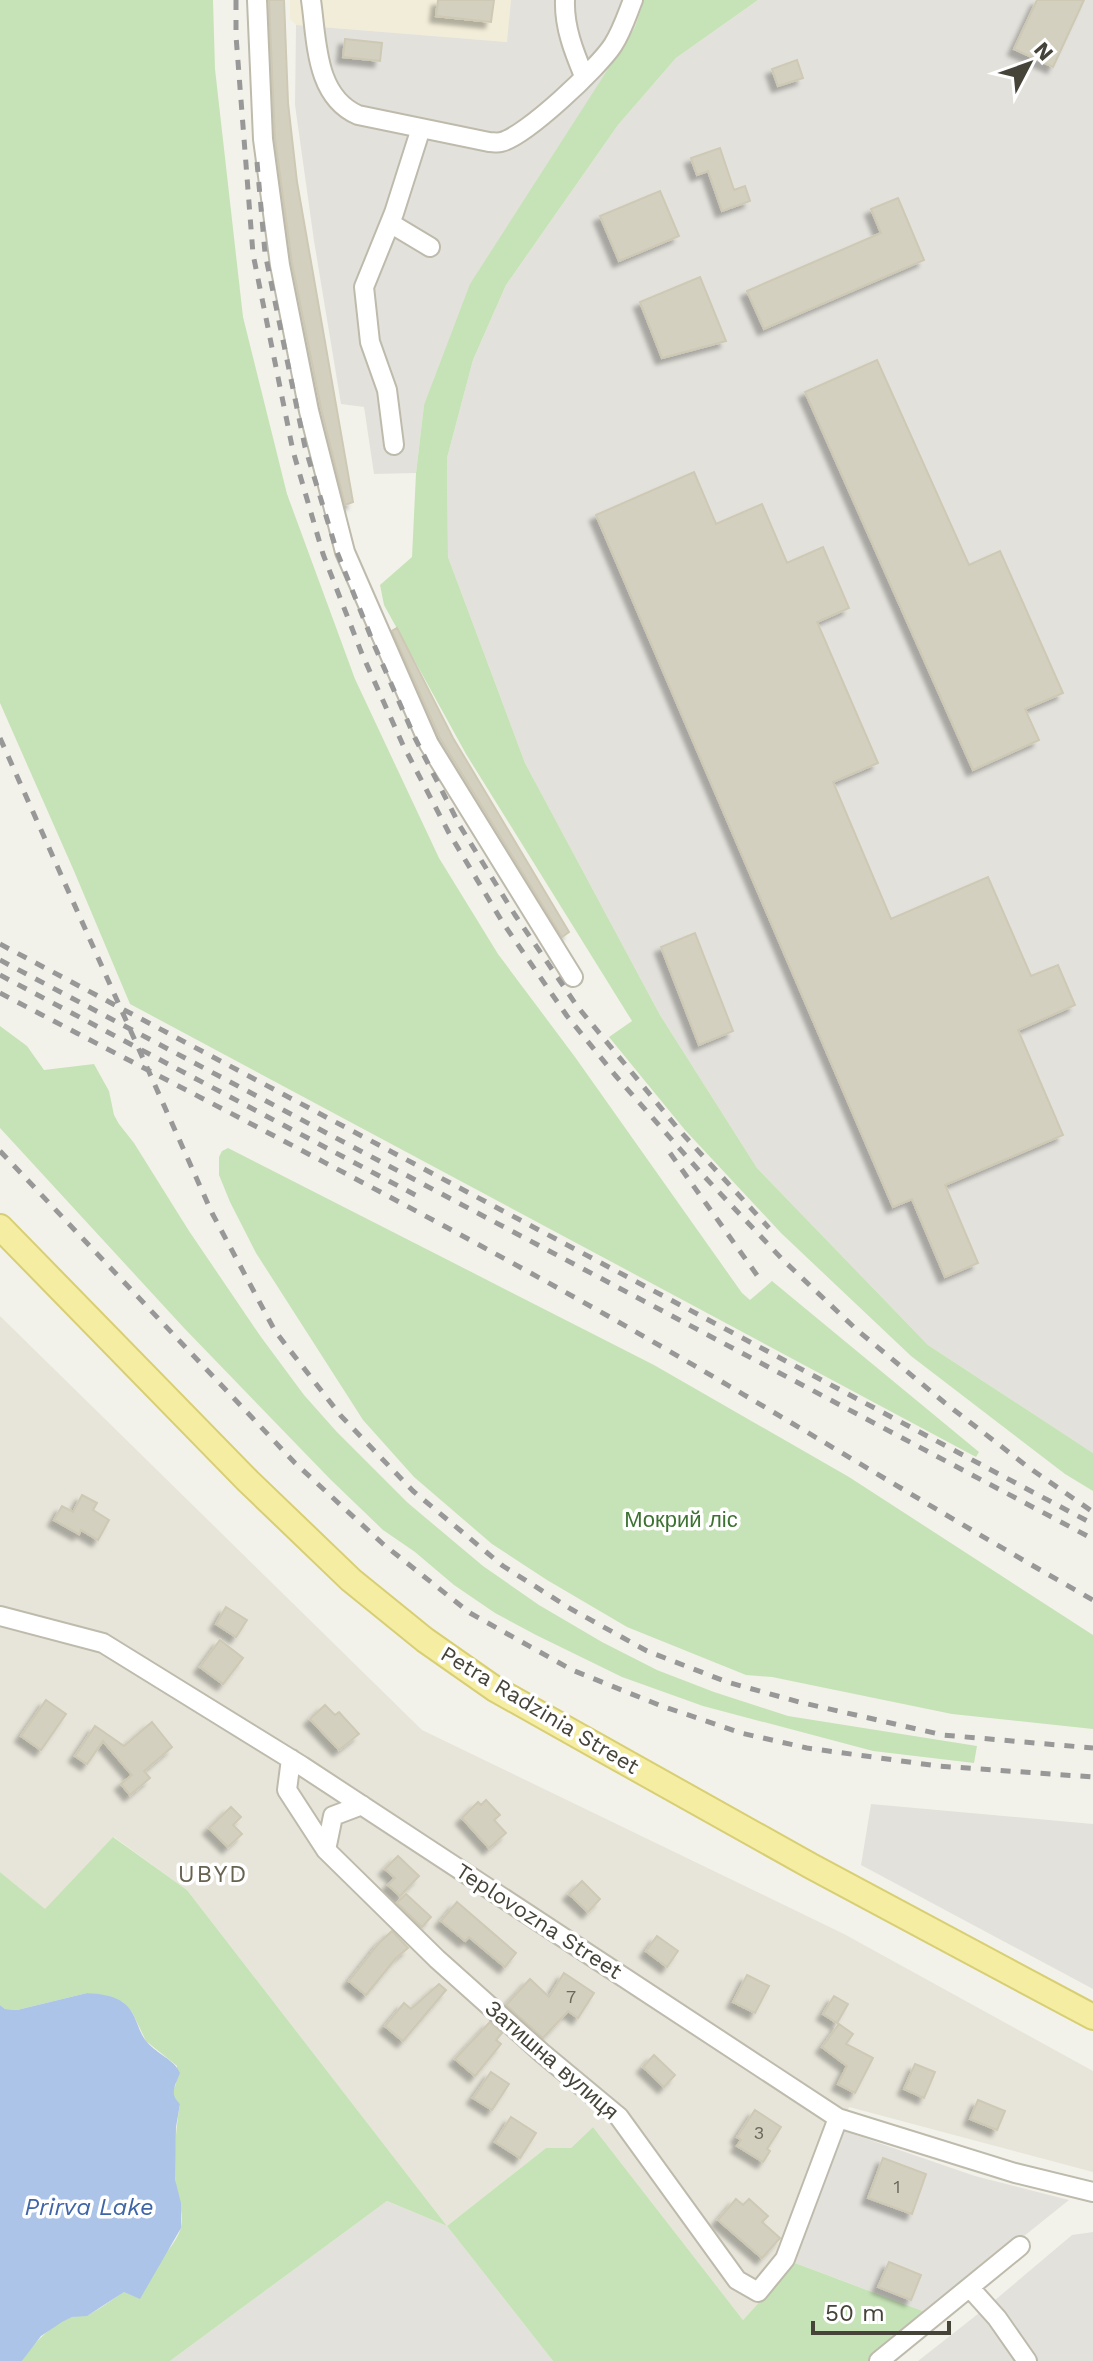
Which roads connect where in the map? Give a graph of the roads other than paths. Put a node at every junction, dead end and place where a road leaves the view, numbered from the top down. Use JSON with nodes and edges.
{"nodes":[{"id":1,"x":257,"y":0,"type":"edge"},
{"id":2,"x":311,"y":0,"type":"edge"},
{"id":3,"x":565,"y":0,"type":"edge"},
{"id":4,"x":633,"y":0,"type":"edge"},
{"id":5,"x":584,"y":76,"type":"junction"},
{"id":6,"x":421,"y":128,"type":"junction"},
{"id":7,"x":390,"y":223,"type":"junction"},
{"id":8,"x":430,"y":247,"type":"dead end"},
{"id":9,"x":394,"y":445,"type":"dead end"},
{"id":10,"x":573,"y":977,"type":"dead end"},
{"id":11,"x":0,"y":1227,"type":"edge"},
{"id":12,"x":5,"y":1620,"type":"edge"},
{"id":13,"x":291,"y":1759,"type":"junction"},
{"id":14,"x":362,"y":1805,"type":"junction"},
{"id":15,"x":326,"y":1850,"type":"junction"},
{"id":16,"x":1093,"y":2017,"type":"edge"},
{"id":17,"x":838,"y":2118,"type":"junction"},
{"id":18,"x":1093,"y":2192,"type":"edge"},
{"id":19,"x":1020,"y":2246,"type":"dead end"},
{"id":20,"x":970,"y":2288,"type":"junction"},
{"id":21,"x":879,"y":2361,"type":"edge"},
{"id":22,"x":1027,"y":2361,"type":"edge"}],
"edges":[{"from":1,"to":10,"type":"street"},
{"from":2,"to":6,"type":"street"},
{"from":3,"to":5,"type":"street"},
{"from":4,"to":5,"type":"street"},
{"from":5,"to":6,"type":"street"},
{"from":6,"to":7,"type":"street"},
{"from":7,"to":8,"type":"street"},
{"from":7,"to":9,"type":"street"},
{"from":11,"to":16,"type":"main road","name":"Petra Radzinia Street"},
{"from":12,"to":13,"type":"street","name":"Teplovozna Street"},
{"from":13,"to":14,"type":"street","name":"Teplovozna Street"},
{"from":13,"to":15,"type":"street","name":"Затишна вулиця"},
{"from":14,"to":15,"type":"street"},
{"from":14,"to":17,"type":"street","name":"Teplovozna Street"},
{"from":15,"to":17,"type":"street","name":"Затишна вулиця"},
{"from":17,"to":18,"type":"street","name":"Teplovozna Street"},
{"from":19,"to":20,"type":"street"},
{"from":20,"to":21,"type":"street"},
{"from":20,"to":22,"type":"street"}]}
